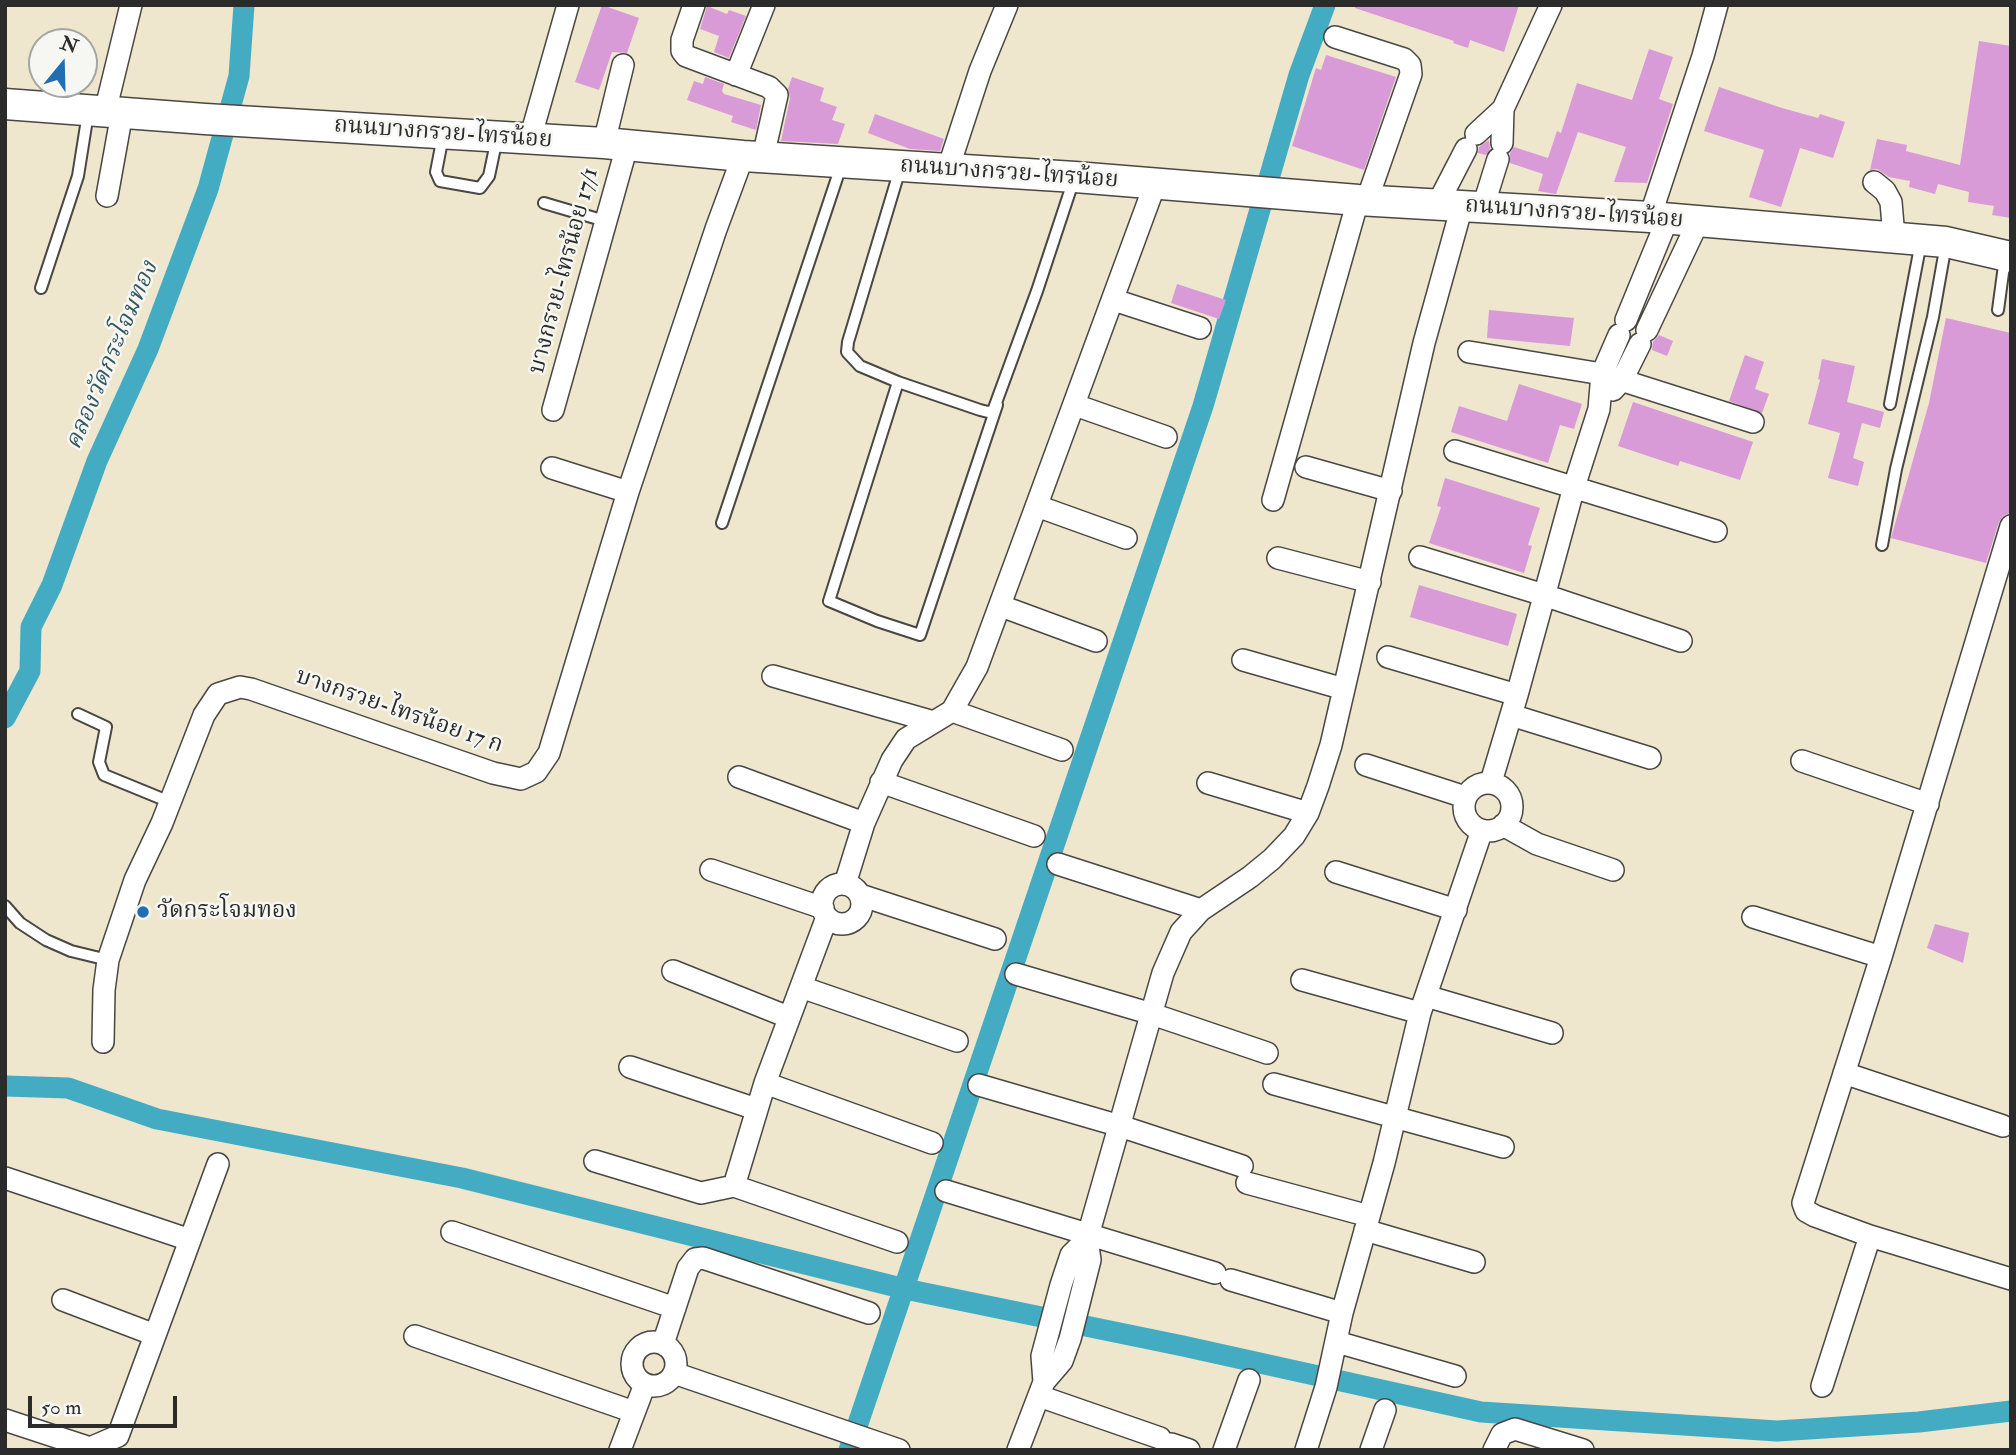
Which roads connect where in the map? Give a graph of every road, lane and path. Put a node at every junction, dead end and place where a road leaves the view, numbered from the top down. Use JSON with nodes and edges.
{"nodes":[{"id":1,"x":131,"y":5,"type":"edge"},
{"id":2,"x":568,"y":5,"type":"edge"},
{"id":3,"x":694,"y":5,"type":"edge"},
{"id":4,"x":764,"y":5,"type":"edge"},
{"id":5,"x":1007,"y":5,"type":"edge"},
{"id":6,"x":1550,"y":5,"type":"edge"},
{"id":7,"x":1717,"y":5,"type":"edge"},
{"id":8,"x":1335,"y":37,"type":"dead end"},
{"id":9,"x":623,"y":65,"type":"dead end"},
{"id":10,"x":736,"y":75,"type":"junction"},
{"id":11,"x":5,"y":104,"type":"edge"},
{"id":12,"x":1503,"y":109,"type":"junction"},
{"id":13,"x":105,"y":112,"type":"junction"},
{"id":14,"x":443,"y":134,"type":"junction"},
{"id":15,"x":497,"y":137,"type":"junction"},
{"id":16,"x":530,"y":139,"type":"junction"},
{"id":17,"x":615,"y":145,"type":"junction"},
{"id":18,"x":753,"y":156,"type":"junction"},
{"id":19,"x":842,"y":162,"type":"junction"},
{"id":20,"x":901,"y":166,"type":"junction"},
{"id":21,"x":948,"y":169,"type":"junction"},
{"id":22,"x":1075,"y":177,"type":"junction"},
{"id":23,"x":1874,"y":183,"type":"dead end"},
{"id":24,"x":1155,"y":184,"type":"junction"},
{"id":25,"x":107,"y":196,"type":"dead end"},
{"id":26,"x":1362,"y":200,"type":"junction"},
{"id":27,"x":544,"y":204,"type":"dead end"},
{"id":28,"x":1461,"y":206,"type":"junction"},
{"id":29,"x":1658,"y":218,"type":"junction"},
{"id":30,"x":605,"y":221,"type":"junction"},
{"id":31,"x":1698,"y":222,"type":"junction"},
{"id":32,"x":1921,"y":240,"type":"junction"},
{"id":33,"x":2008,"y":257,"type":"edge"},
{"id":34,"x":41,"y":288,"type":"dead end"},
{"id":35,"x":1114,"y":299,"type":"junction"},
{"id":36,"x":1998,"y":310,"type":"dead end"},
{"id":37,"x":1200,"y":328,"type":"dead end"},
{"id":38,"x":1469,"y":352,"type":"dead end"},
{"id":39,"x":1612,"y":377,"type":"junction"},
{"id":40,"x":898,"y":382,"type":"junction"},
{"id":41,"x":1890,"y":404,"type":"dead end"},
{"id":42,"x":997,"y":405,"type":"junction"},
{"id":43,"x":1075,"y":405,"type":"junction"},
{"id":44,"x":553,"y":410,"type":"dead end"},
{"id":45,"x":1753,"y":422,"type":"dead end"},
{"id":46,"x":1166,"y":438,"type":"dead end"},
{"id":47,"x":1455,"y":451,"type":"dead end"},
{"id":48,"x":1306,"y":467,"type":"dead end"},
{"id":49,"x":552,"y":468,"type":"dead end"},
{"id":50,"x":1574,"y":487,"type":"junction"},
{"id":51,"x":1391,"y":491,"type":"junction"},
{"id":52,"x":628,"y":492,"type":"junction"},
{"id":53,"x":1273,"y":500,"type":"dead end"},
{"id":54,"x":1037,"y":506,"type":"junction"},
{"id":55,"x":722,"y":523,"type":"dead end"},
{"id":56,"x":2011,"y":526,"type":"edge"},
{"id":57,"x":1716,"y":531,"type":"dead end"},
{"id":58,"x":1126,"y":538,"type":"dead end"},
{"id":59,"x":1882,"y":545,"type":"dead end"},
{"id":60,"x":1420,"y":557,"type":"dead end"},
{"id":61,"x":1278,"y":558,"type":"dead end"},
{"id":62,"x":1370,"y":582,"type":"junction"},
{"id":63,"x":1544,"y":595,"type":"junction"},
{"id":64,"x":1001,"y":606,"type":"junction"},
{"id":65,"x":1096,"y":641,"type":"dead end"},
{"id":66,"x":1681,"y":641,"type":"dead end"},
{"id":67,"x":1388,"y":656,"type":"dead end"},
{"id":68,"x":1243,"y":660,"type":"dead end"},
{"id":69,"x":773,"y":676,"type":"dead end"},
{"id":70,"x":1344,"y":690,"type":"junction"},
{"id":71,"x":1514,"y":705,"type":"junction"},
{"id":72,"x":952,"y":711,"type":"junction"},
{"id":73,"x":78,"y":714,"type":"dead end"},
{"id":74,"x":934,"y":722,"type":"junction"},
{"id":75,"x":1062,"y":750,"type":"dead end"},
{"id":76,"x":1650,"y":758,"type":"dead end"},
{"id":77,"x":1802,"y":761,"type":"dead end"},
{"id":78,"x":1366,"y":765,"type":"dead end"},
{"id":79,"x":739,"y":777,"type":"dead end"},
{"id":80,"x":881,"y":782,"type":"junction"},
{"id":81,"x":1491,"y":782,"type":"junction"},
{"id":82,"x":1208,"y":783,"type":"dead end"},
{"id":83,"x":1465,"y":796,"type":"junction"},
{"id":84,"x":170,"y":802,"type":"junction"},
{"id":85,"x":1928,"y":804,"type":"junction"},
{"id":86,"x":1308,"y":813,"type":"junction"},
{"id":87,"x":864,"y":823,"type":"junction"},
{"id":88,"x":1503,"y":825,"type":"junction"},
{"id":89,"x":1482,"y":830,"type":"junction"},
{"id":90,"x":1034,"y":836,"type":"dead end"},
{"id":91,"x":1058,"y":864,"type":"dead end"},
{"id":92,"x":711,"y":870,"type":"dead end"},
{"id":93,"x":1613,"y":870,"type":"dead end"},
{"id":94,"x":1336,"y":872,"type":"dead end"},
{"id":95,"x":853,"y":890,"type":"junction"},
{"id":96,"x":5,"y":906,"type":"edge"},
{"id":97,"x":1200,"y":910,"type":"junction"},
{"id":98,"x":1456,"y":910,"type":"junction"},
{"id":99,"x":825,"y":912,"type":"junction"},
{"id":100,"x":1753,"y":917,"type":"dead end"},
{"id":101,"x":995,"y":939,"type":"dead end"},
{"id":102,"x":1881,"y":957,"type":"junction"},
{"id":103,"x":108,"y":960,"type":"junction"},
{"id":104,"x":673,"y":971,"type":"dead end"},
{"id":105,"x":1016,"y":974,"type":"dead end"},
{"id":106,"x":1302,"y":980,"type":"dead end"},
{"id":107,"x":801,"y":987,"type":"junction"},
{"id":108,"x":1423,"y":1004,"type":"junction"},
{"id":109,"x":1152,"y":1014,"type":"junction"},
{"id":110,"x":788,"y":1017,"type":"junction"},
{"id":111,"x":1552,"y":1033,"type":"dead end"},
{"id":112,"x":957,"y":1041,"type":"dead end"},
{"id":113,"x":103,"y":1042,"type":"dead end"},
{"id":114,"x":1267,"y":1053,"type":"dead end"},
{"id":115,"x":630,"y":1067,"type":"dead end"},
{"id":116,"x":1844,"y":1073,"type":"junction"},
{"id":117,"x":765,"y":1083,"type":"junction"},
{"id":118,"x":1274,"y":1084,"type":"dead end"},
{"id":119,"x":979,"y":1085,"type":"dead end"},
{"id":120,"x":756,"y":1109,"type":"junction"},
{"id":121,"x":1395,"y":1117,"type":"junction"},
{"id":122,"x":1120,"y":1126,"type":"junction"},
{"id":123,"x":2003,"y":1126,"type":"dead end"},
{"id":124,"x":932,"y":1143,"type":"dead end"},
{"id":125,"x":1503,"y":1147,"type":"dead end"},
{"id":126,"x":596,"y":1161,"type":"dead end"},
{"id":127,"x":218,"y":1164,"type":"dead end"},
{"id":128,"x":5,"y":1178,"type":"edge"},
{"id":129,"x":734,"y":1186,"type":"junction"},
{"id":130,"x":946,"y":1191,"type":"dead end"},
{"id":131,"x":1367,"y":1223,"type":"junction"},
{"id":132,"x":452,"y":1232,"type":"dead end"},
{"id":133,"x":1870,"y":1236,"type":"junction"},
{"id":134,"x":1088,"y":1237,"type":"junction"},
{"id":135,"x":190,"y":1240,"type":"junction"},
{"id":136,"x":897,"y":1242,"type":"dead end"},
{"id":137,"x":1474,"y":1262,"type":"dead end"},
{"id":138,"x":2011,"y":1279,"type":"edge"},
{"id":139,"x":63,"y":1300,"type":"dead end"},
{"id":140,"x":675,"y":1308,"type":"junction"},
{"id":141,"x":869,"y":1313,"type":"dead end"},
{"id":142,"x":1342,"y":1313,"type":"junction"},
{"id":143,"x":155,"y":1335,"type":"junction"},
{"id":144,"x":415,"y":1336,"type":"dead end"},
{"id":145,"x":1336,"y":1342,"type":"junction"},
{"id":146,"x":663,"y":1344,"type":"junction"},
{"id":147,"x":674,"y":1373,"type":"junction"},
{"id":148,"x":1455,"y":1376,"type":"dead end"},
{"id":149,"x":1249,"y":1380,"type":"dead end"},
{"id":150,"x":645,"y":1384,"type":"junction"},
{"id":151,"x":1822,"y":1386,"type":"dead end"},
{"id":152,"x":1041,"y":1389,"type":"junction"},
{"id":153,"x":1385,"y":1410,"type":"dead end"},
{"id":154,"x":634,"y":1412,"type":"junction"},
{"id":155,"x":5,"y":1420,"type":"edge"},
{"id":156,"x":1173,"y":1444,"type":"edge"},
{"id":157,"x":620,"y":1450,"type":"edge"},
{"id":158,"x":899,"y":1450,"type":"edge"},
{"id":159,"x":1018,"y":1450,"type":"edge"},
{"id":160,"x":1224,"y":1450,"type":"edge"},
{"id":161,"x":1306,"y":1450,"type":"edge"},
{"id":162,"x":1371,"y":1450,"type":"edge"},
{"id":163,"x":1494,"y":1450,"type":"edge"},
{"id":164,"x":1583,"y":1450,"type":"edge"}],
"edges":[{"from":1,"to":13,"type":"street"},
{"from":2,"to":16,"type":"street"},
{"from":3,"to":10,"type":"street","name":"บางกรวย-ไทรน้อย 17 ก"},
{"from":4,"to":10,"type":"street"},
{"from":5,"to":21,"type":"street"},
{"from":6,"to":12,"type":"street"},
{"from":7,"to":29,"type":"street"},
{"from":8,"to":26,"type":"street"},
{"from":9,"to":17,"type":"street","name":"บางกรวย-ไทรน้อย 17/1"},
{"from":10,"to":18,"type":"street","name":"บางกรวย-ไทรน้อย 17 ก"},
{"from":11,"to":13,"type":"main road","name":"ถนนบางกรวย-ไทรน้อย"},
{"from":12,"to":28,"type":"street"},
{"from":12,"to":28,"type":"street"},
{"from":13,"to":14,"type":"main road","name":"ถนนบางกรวย-ไทรน้อย"},
{"from":13,"to":25,"type":"street"},
{"from":13,"to":34,"type":"lane"},
{"from":14,"to":15,"type":"main road","name":"ถนนบางกรวย-ไทรน้อย"},
{"from":14,"to":15,"type":"lane"},
{"from":15,"to":16,"type":"main road","name":"ถนนบางกรวย-ไทรน้อย"},
{"from":16,"to":17,"type":"main road","name":"ถนนบางกรวย-ไทรน้อย"},
{"from":17,"to":18,"type":"main road","name":"ถนนบางกรวย-ไทรน้อย"},
{"from":17,"to":30,"type":"street","name":"บางกรวย-ไทรน้อย 17/1"},
{"from":18,"to":19,"type":"main road","name":"ถนนบางกรวย-ไทรน้อย"},
{"from":18,"to":52,"type":"street","name":"บางกรวย-ไทรน้อย 17 ก"},
{"from":19,"to":20,"type":"main road","name":"ถนนบางกรวย-ไทรน้อย"},
{"from":19,"to":55,"type":"lane"},
{"from":20,"to":21,"type":"main road","name":"ถนนบางกรวย-ไทรน้อย"},
{"from":20,"to":40,"type":"lane"},
{"from":21,"to":22,"type":"main road","name":"ถนนบางกรวย-ไทรน้อย"},
{"from":22,"to":24,"type":"main road","name":"ถนนบางกรวย-ไทรน้อย"},
{"from":22,"to":42,"type":"lane"},
{"from":23,"to":32,"type":"street"},
{"from":24,"to":26,"type":"main road","name":"ถนนบางกรวย-ไทรน้อย"},
{"from":24,"to":35,"type":"street"},
{"from":26,"to":28,"type":"main road","name":"ถนนบางกรวย-ไทรน้อย"},
{"from":26,"to":53,"type":"street"},
{"from":27,"to":30,"type":"lane"},
{"from":28,"to":29,"type":"main road","name":"ถนนบางกรวย-ไทรน้อย"},
{"from":28,"to":51,"type":"street"},
{"from":29,"to":31,"type":"main road","name":"ถนนบางกรวย-ไทรน้อย"},
{"from":29,"to":39,"type":"street"},
{"from":30,"to":44,"type":"street","name":"บางกรวย-ไทรน้อย 17/1"},
{"from":31,"to":32,"type":"main road","name":"ถนนบางกรวย-ไทรน้อย"},
{"from":31,"to":39,"type":"street"},
{"from":32,"to":33,"type":"main road","name":"ถนนบางกรวย-ไทรน้อย"},
{"from":32,"to":41,"type":"lane"},
{"from":32,"to":59,"type":"lane"},
{"from":33,"to":36,"type":"lane"},
{"from":35,"to":37,"type":"street"},
{"from":35,"to":43,"type":"street"},
{"from":38,"to":39,"type":"street"},
{"from":39,"to":45,"type":"street"},
{"from":39,"to":50,"type":"street"},
{"from":40,"to":42,"type":"lane"},
{"from":40,"to":42,"type":"lane"},
{"from":43,"to":46,"type":"street"},
{"from":43,"to":54,"type":"street"},
{"from":47,"to":50,"type":"street"},
{"from":48,"to":51,"type":"street"},
{"from":49,"to":52,"type":"street"},
{"from":50,"to":57,"type":"street"},
{"from":50,"to":63,"type":"street"},
{"from":51,"to":62,"type":"street"},
{"from":52,"to":84,"type":"street","name":"บางกรวย-ไทรน้อย 17 ก"},
{"from":54,"to":58,"type":"street"},
{"from":54,"to":64,"type":"street"},
{"from":56,"to":85,"type":"street"},
{"from":60,"to":63,"type":"street"},
{"from":61,"to":62,"type":"street"},
{"from":62,"to":70,"type":"street"},
{"from":63,"to":66,"type":"street"},
{"from":63,"to":71,"type":"street"},
{"from":64,"to":65,"type":"street"},
{"from":64,"to":72,"type":"street"},
{"from":67,"to":71,"type":"street"},
{"from":68,"to":70,"type":"street"},
{"from":69,"to":74,"type":"street"},
{"from":70,"to":86,"type":"street"},
{"from":71,"to":76,"type":"street"},
{"from":71,"to":81,"type":"street"},
{"from":72,"to":74,"type":"street"},
{"from":72,"to":75,"type":"street"},
{"from":73,"to":84,"type":"lane"},
{"from":74,"to":80,"type":"street"},
{"from":77,"to":85,"type":"street"},
{"from":78,"to":83,"type":"street"},
{"from":79,"to":87,"type":"street"},
{"from":80,"to":87,"type":"street"},
{"from":80,"to":90,"type":"street"},
{"from":81,"to":83,"type":"street"},
{"from":81,"to":88,"type":"street"},
{"from":82,"to":86,"type":"street"},
{"from":83,"to":89,"type":"street"},
{"from":84,"to":103,"type":"street","name":"บางกรวย-ไทรน้อย 17 ก"},
{"from":85,"to":102,"type":"street"},
{"from":86,"to":97,"type":"street"},
{"from":87,"to":95,"type":"street"},
{"from":88,"to":89,"type":"street"},
{"from":88,"to":93,"type":"street"},
{"from":89,"to":98,"type":"street"},
{"from":91,"to":97,"type":"street"},
{"from":92,"to":99,"type":"street"},
{"from":94,"to":98,"type":"street"},
{"from":95,"to":99,"type":"street"},
{"from":95,"to":99,"type":"street"},
{"from":95,"to":101,"type":"street"},
{"from":96,"to":103,"type":"lane"},
{"from":97,"to":109,"type":"street"},
{"from":98,"to":108,"type":"street"},
{"from":99,"to":107,"type":"street"},
{"from":100,"to":102,"type":"street"},
{"from":102,"to":116,"type":"street"},
{"from":103,"to":113,"type":"street","name":"บางกรวย-ไทรน้อย 17 ก"},
{"from":104,"to":110,"type":"street"},
{"from":105,"to":109,"type":"street"},
{"from":106,"to":108,"type":"street"},
{"from":107,"to":110,"type":"street"},
{"from":107,"to":112,"type":"street"},
{"from":108,"to":111,"type":"street"},
{"from":108,"to":121,"type":"street"},
{"from":109,"to":114,"type":"street"},
{"from":109,"to":122,"type":"street"},
{"from":110,"to":117,"type":"street"},
{"from":115,"to":120,"type":"street"},
{"from":116,"to":123,"type":"street"},
{"from":116,"to":133,"type":"street"},
{"from":117,"to":120,"type":"street"},
{"from":117,"to":124,"type":"street"},
{"from":118,"to":121,"type":"street"},
{"from":119,"to":122,"type":"street"},
{"from":120,"to":129,"type":"street"},
{"from":121,"to":125,"type":"street"},
{"from":121,"to":131,"type":"street"},
{"from":122,"to":131,"type":"street"},
{"from":122,"to":134,"type":"street"},
{"from":126,"to":129,"type":"street"},
{"from":127,"to":135,"type":"street"},
{"from":128,"to":135,"type":"street"},
{"from":129,"to":136,"type":"street"},
{"from":130,"to":134,"type":"street"},
{"from":131,"to":137,"type":"street"},
{"from":131,"to":142,"type":"street"},
{"from":132,"to":140,"type":"street"},
{"from":133,"to":138,"type":"street"},
{"from":133,"to":151,"type":"street"},
{"from":134,"to":142,"type":"street"},
{"from":134,"to":152,"type":"street"},
{"from":134,"to":152,"type":"street"},
{"from":135,"to":143,"type":"street"},
{"from":139,"to":143,"type":"street"},
{"from":140,"to":141,"type":"street"},
{"from":140,"to":146,"type":"street"},
{"from":142,"to":145,"type":"street"},
{"from":143,"to":155,"type":"street"},
{"from":144,"to":154,"type":"street"},
{"from":145,"to":148,"type":"street"},
{"from":145,"to":161,"type":"street"},
{"from":146,"to":147,"type":"street"},
{"from":146,"to":150,"type":"street"},
{"from":147,"to":150,"type":"street"},
{"from":147,"to":158,"type":"street"},
{"from":149,"to":160,"type":"street"},
{"from":150,"to":154,"type":"street"},
{"from":152,"to":156,"type":"street"},
{"from":152,"to":159,"type":"street"},
{"from":153,"to":162,"type":"street"},
{"from":154,"to":157,"type":"street"},
{"from":163,"to":164,"type":"street"}]}
